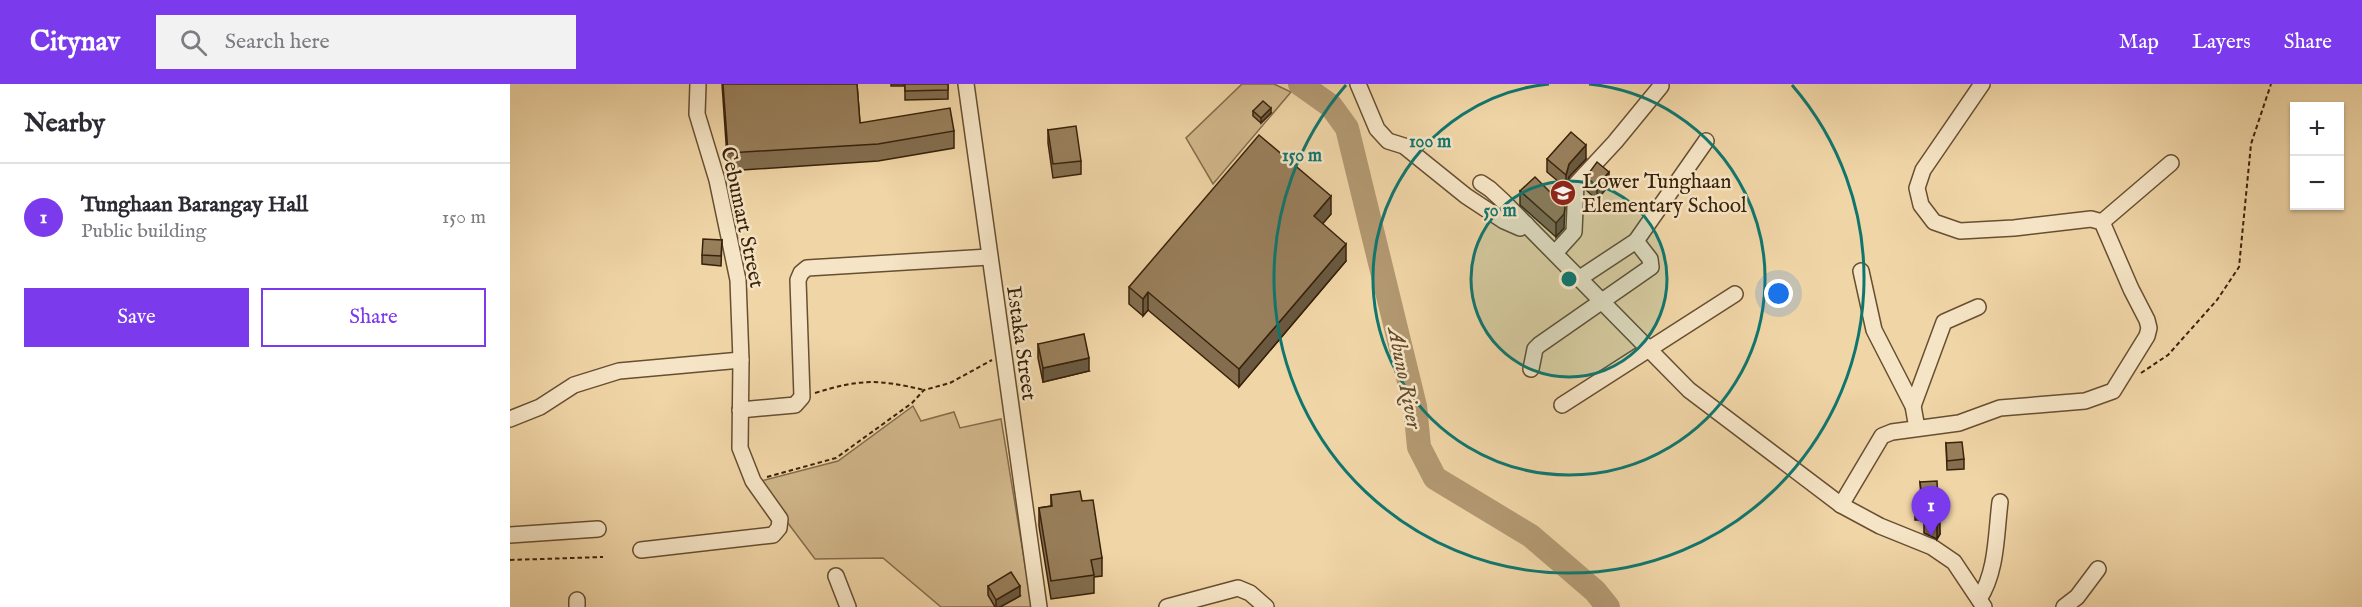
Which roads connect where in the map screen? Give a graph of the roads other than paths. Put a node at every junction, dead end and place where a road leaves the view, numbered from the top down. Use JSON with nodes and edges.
{"nodes":[{"id":1,"x":698,"y":84,"type":"edge"},
{"id":2,"x":966,"y":84,"type":"edge"},
{"id":3,"x":1358,"y":84,"type":"edge"},
{"id":4,"x":1982,"y":84,"type":"edge"},
{"id":5,"x":1661,"y":86,"type":"dead end"},
{"id":6,"x":1706,"y":141,"type":"dead end"},
{"id":7,"x":2171,"y":163,"type":"dead end"},
{"id":8,"x":1481,"y":183,"type":"dead end"},
{"id":9,"x":2102,"y":222,"type":"junction"},
{"id":10,"x":1526,"y":224,"type":"junction"},
{"id":11,"x":1636,"y":241,"type":"junction"},
{"id":12,"x":1554,"y":253,"type":"junction"},
{"id":13,"x":989,"y":257,"type":"junction"},
{"id":14,"x":1861,"y":271,"type":"dead end"},
{"id":15,"x":1580,"y":278,"type":"junction"},
{"id":16,"x":1735,"y":294,"type":"dead end"},
{"id":17,"x":1604,"y":302,"type":"junction"},
{"id":18,"x":1978,"y":307,"type":"dead end"},
{"id":19,"x":1649,"y":350,"type":"junction"},
{"id":20,"x":741,"y":360,"type":"junction"},
{"id":21,"x":1531,"y":369,"type":"dead end"},
{"id":22,"x":1562,"y":405,"type":"dead end"},
{"id":23,"x":1913,"y":406,"type":"junction"},
{"id":24,"x":740,"y":410,"type":"junction"},
{"id":25,"x":510,"y":419,"type":"edge"},
{"id":26,"x":1917,"y":428,"type":"junction"},
{"id":27,"x":2000,"y":502,"type":"dead end"},
{"id":28,"x":1841,"y":506,"type":"junction"},
{"id":29,"x":598,"y":529,"type":"dead end"},
{"id":30,"x":510,"y":536,"type":"edge"},
{"id":31,"x":641,"y":550,"type":"dead end"},
{"id":32,"x":2098,"y":569,"type":"dead end"},
{"id":33,"x":836,"y":576,"type":"dead end"},
{"id":34,"x":1982,"y":603,"type":"edge"},
{"id":35,"x":848,"y":607,"type":"edge"},
{"id":36,"x":1039,"y":607,"type":"edge"},
{"id":37,"x":1167,"y":607,"type":"edge"},
{"id":38,"x":1266,"y":607,"type":"edge"},
{"id":39,"x":2064,"y":607,"type":"edge"}],
"edges":[{"from":1,"to":20,"type":"street","name":"Cebumart Street"},
{"from":2,"to":13,"type":"street","name":"Estaka Street"},
{"from":3,"to":10,"type":"street"},
{"from":4,"to":9,"type":"street"},
{"from":5,"to":12,"type":"street"},
{"from":6,"to":11,"type":"street"},
{"from":7,"to":9,"type":"street"},
{"from":8,"to":10,"type":"street"},
{"from":9,"to":26,"type":"street"},
{"from":10,"to":12,"type":"street"},
{"from":11,"to":15,"type":"street"},
{"from":11,"to":17,"type":"street"},
{"from":12,"to":15,"type":"street"},
{"from":13,"to":24,"type":"street"},
{"from":13,"to":36,"type":"street","name":"Estaka Street"},
{"from":14,"to":23,"type":"street"},
{"from":15,"to":17,"type":"street"},
{"from":16,"to":19,"type":"street"},
{"from":17,"to":19,"type":"street"},
{"from":17,"to":21,"type":"street"},
{"from":18,"to":23,"type":"street"},
{"from":19,"to":22,"type":"street"},
{"from":19,"to":28,"type":"street"},
{"from":20,"to":24,"type":"street","name":"Cebumart Street"},
{"from":20,"to":25,"type":"street"},
{"from":23,"to":26,"type":"street"},
{"from":24,"to":31,"type":"street","name":"Cebumart Street"},
{"from":26,"to":28,"type":"street"},
{"from":27,"to":34,"type":"street"},
{"from":28,"to":34,"type":"street"},
{"from":29,"to":30,"type":"street"},
{"from":32,"to":39,"type":"street"},
{"from":33,"to":35,"type":"street"},
{"from":37,"to":38,"type":"street"}]}
